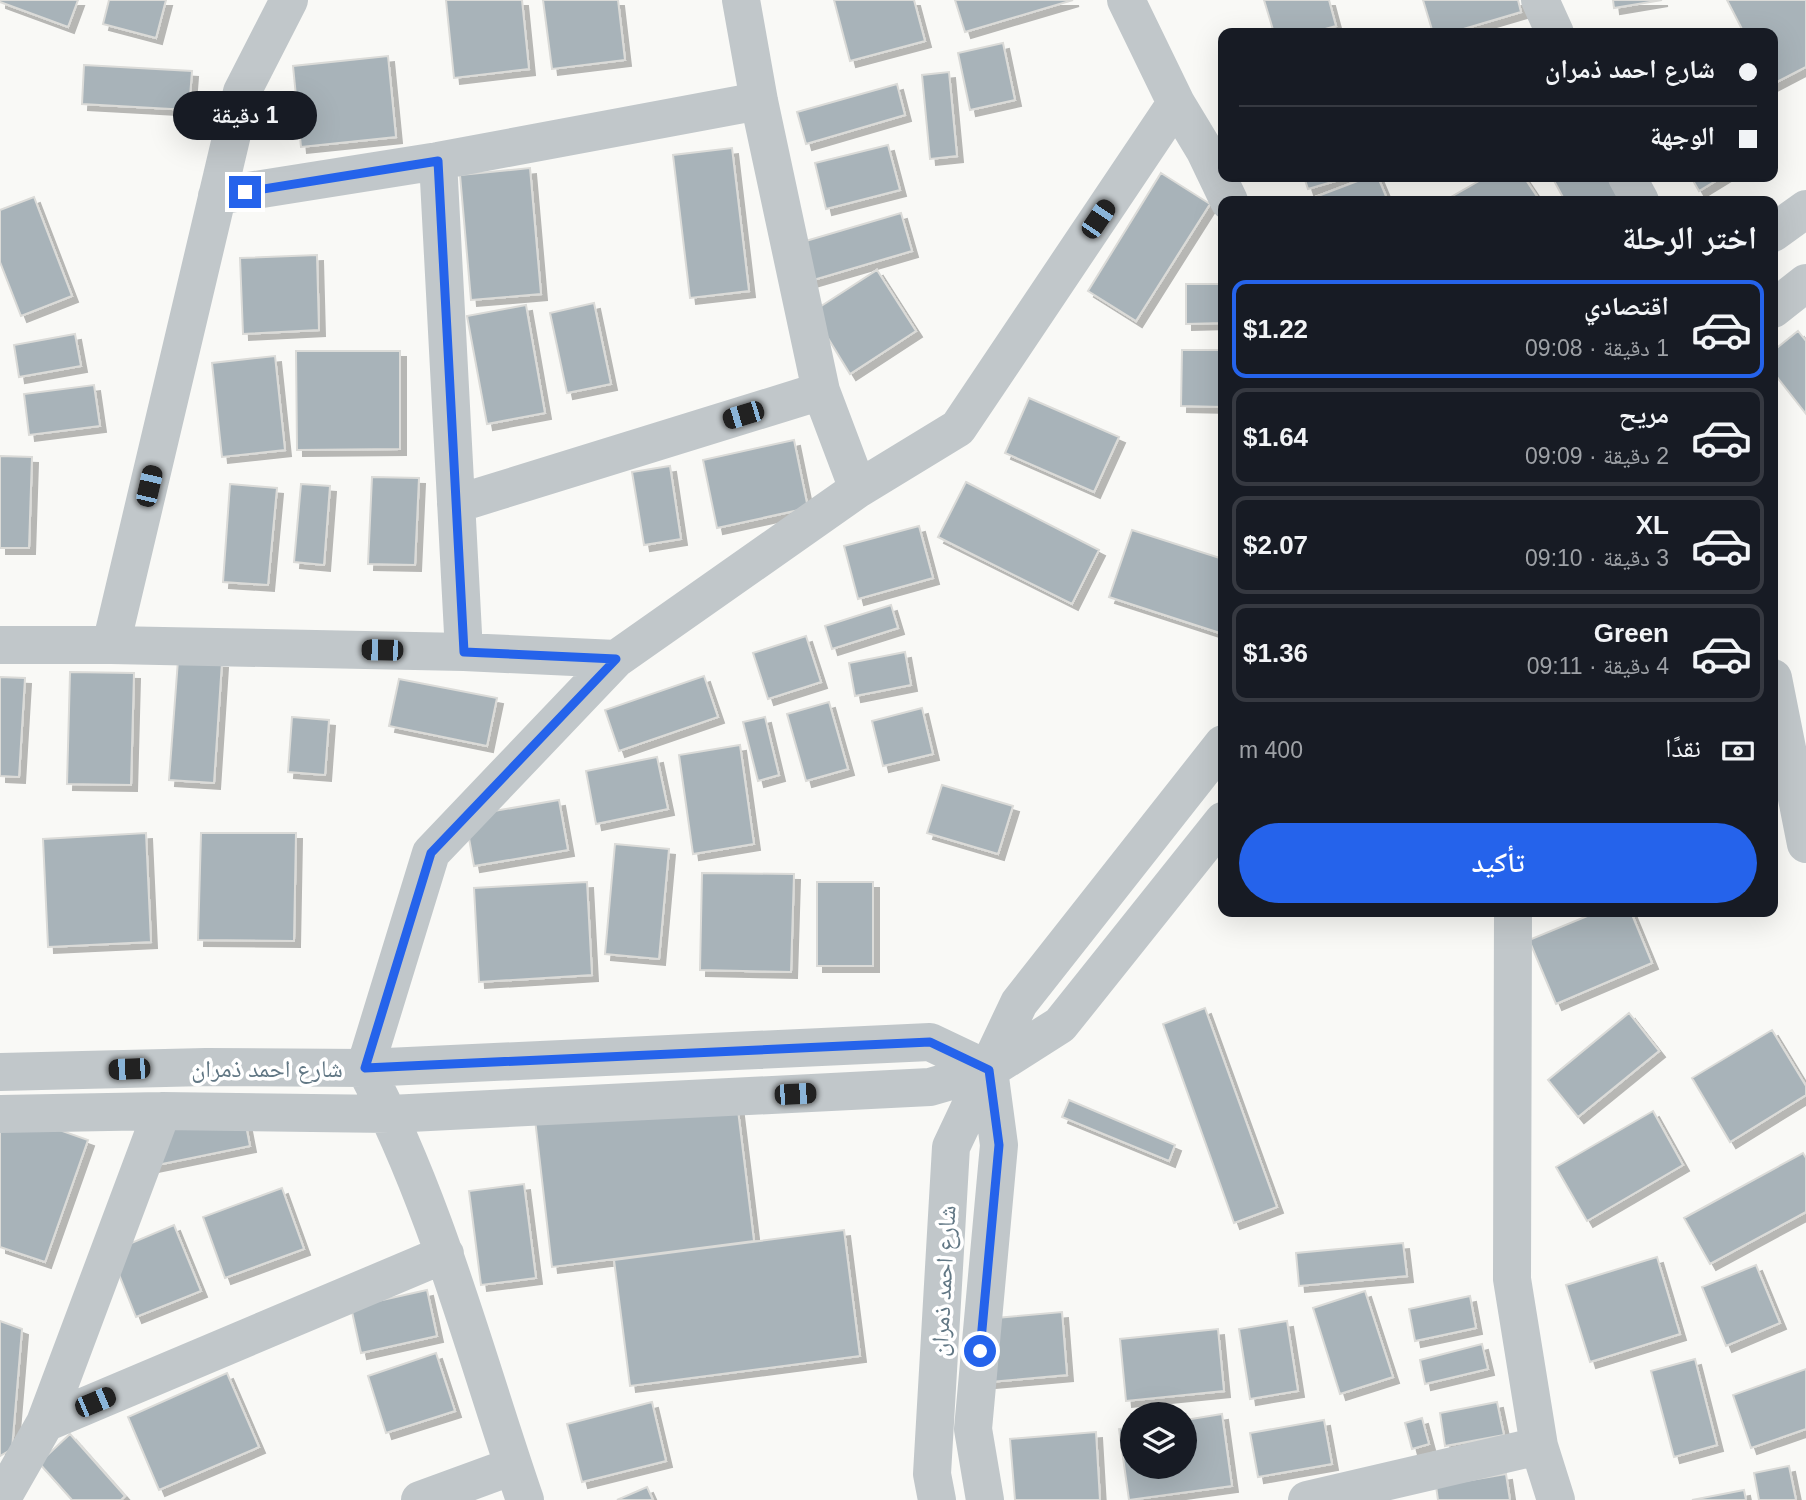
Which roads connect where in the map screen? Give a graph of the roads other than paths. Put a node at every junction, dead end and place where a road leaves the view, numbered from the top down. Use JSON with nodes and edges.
{"nodes":[{"id":1,"x":289,"y":0,"type":"edge"},
{"id":2,"x":741,"y":0,"type":"edge"},
{"id":3,"x":1126,"y":0,"type":"edge"},
{"id":4,"x":759,"y":101,"type":"junction"},
{"id":5,"x":1176,"y":103,"type":"junction"},
{"id":6,"x":1214,"y":148,"type":"edge"},
{"id":7,"x":438,"y":161,"type":"junction"},
{"id":8,"x":217,"y":196,"type":"junction"},
{"id":9,"x":1806,"y":209,"type":"edge"},
{"id":10,"x":1778,"y":229,"type":"edge"},
{"id":11,"x":1806,"y":283,"type":"edge"},
{"id":12,"x":1778,"y":305,"type":"edge"},
{"id":13,"x":821,"y":391,"type":"junction"},
{"id":14,"x":858,"y":489,"type":"junction"},
{"id":15,"x":456,"y":504,"type":"junction"},
{"id":16,"x":111,"y":645,"type":"junction"},
{"id":17,"x":0,"y":646,"type":"edge"},
{"id":18,"x":464,"y":652,"type":"junction"},
{"id":19,"x":616,"y":659,"type":"junction"},
{"id":20,"x":1778,"y":702,"type":"edge"},
{"id":21,"x":1218,"y":750,"type":"edge"},
{"id":22,"x":1218,"y":827,"type":"edge"},
{"id":23,"x":1806,"y":844,"type":"edge"},
{"id":24,"x":1513,"y":917,"type":"edge"},
{"id":25,"x":365,"y":1068,"type":"junction"},
{"id":26,"x":989,"y":1070,"type":"junction"},
{"id":27,"x":0,"y":1072,"type":"edge"},
{"id":28,"x":162,"y":1111,"type":"junction"},
{"id":29,"x":0,"y":1114,"type":"edge"},
{"id":30,"x":390,"y":1114,"type":"junction"},
{"id":31,"x":445,"y":1254,"type":"junction"},
{"id":32,"x":45,"y":1423,"type":"junction"},
{"id":33,"x":1539,"y":1446,"type":"junction"},
{"id":34,"x":519,"y":1483,"type":"edge"},
{"id":35,"x":1,"y":1500,"type":"edge"},
{"id":36,"x":420,"y":1500,"type":"edge"},
{"id":37,"x":937,"y":1500,"type":"edge"},
{"id":38,"x":985,"y":1500,"type":"edge"},
{"id":39,"x":1307,"y":1500,"type":"edge"},
{"id":40,"x":1556,"y":1500,"type":"edge"}],
"edges":[{"from":1,"to":8,"type":"street"},
{"from":2,"to":4,"type":"street"},
{"from":3,"to":5,"type":"street"},
{"from":4,"to":7,"type":"street"},
{"from":4,"to":13,"type":"street"},
{"from":5,"to":6,"type":"street"},
{"from":5,"to":14,"type":"street"},
{"from":7,"to":8,"type":"street"},
{"from":7,"to":15,"type":"street"},
{"from":8,"to":16,"type":"street"},
{"from":9,"to":10,"type":"street"},
{"from":11,"to":12,"type":"street"},
{"from":13,"to":14,"type":"street"},
{"from":13,"to":15,"type":"street"},
{"from":14,"to":19,"type":"street"},
{"from":15,"to":18,"type":"street"},
{"from":16,"to":17,"type":"street"},
{"from":16,"to":18,"type":"street"},
{"from":18,"to":19,"type":"street"},
{"from":19,"to":25,"type":"street"},
{"from":20,"to":23,"type":"street"},
{"from":21,"to":26,"type":"street"},
{"from":22,"to":26,"type":"street"},
{"from":24,"to":33,"type":"street"},
{"from":25,"to":26,"type":"street","name":"شارع احمد ذمران"},
{"from":25,"to":27,"type":"street","name":"شارع احمد ذمران"},
{"from":25,"to":30,"type":"street"},
{"from":26,"to":30,"type":"street","name":"شارع احمد ذمران"},
{"from":26,"to":37,"type":"street","name":"شارع احمد ذمران"},
{"from":26,"to":38,"type":"street","name":"شارع احمد ذمران"},
{"from":28,"to":29,"type":"street","name":"شارع احمد ذمران"},
{"from":28,"to":30,"type":"street","name":"شارع احمد ذمران"},
{"from":28,"to":32,"type":"street"},
{"from":30,"to":31,"type":"street"},
{"from":31,"to":32,"type":"street"},
{"from":31,"to":34,"type":"street"},
{"from":32,"to":35,"type":"street"},
{"from":33,"to":39,"type":"street"},
{"from":33,"to":40,"type":"street"},
{"from":34,"to":36,"type":"street"}]}
